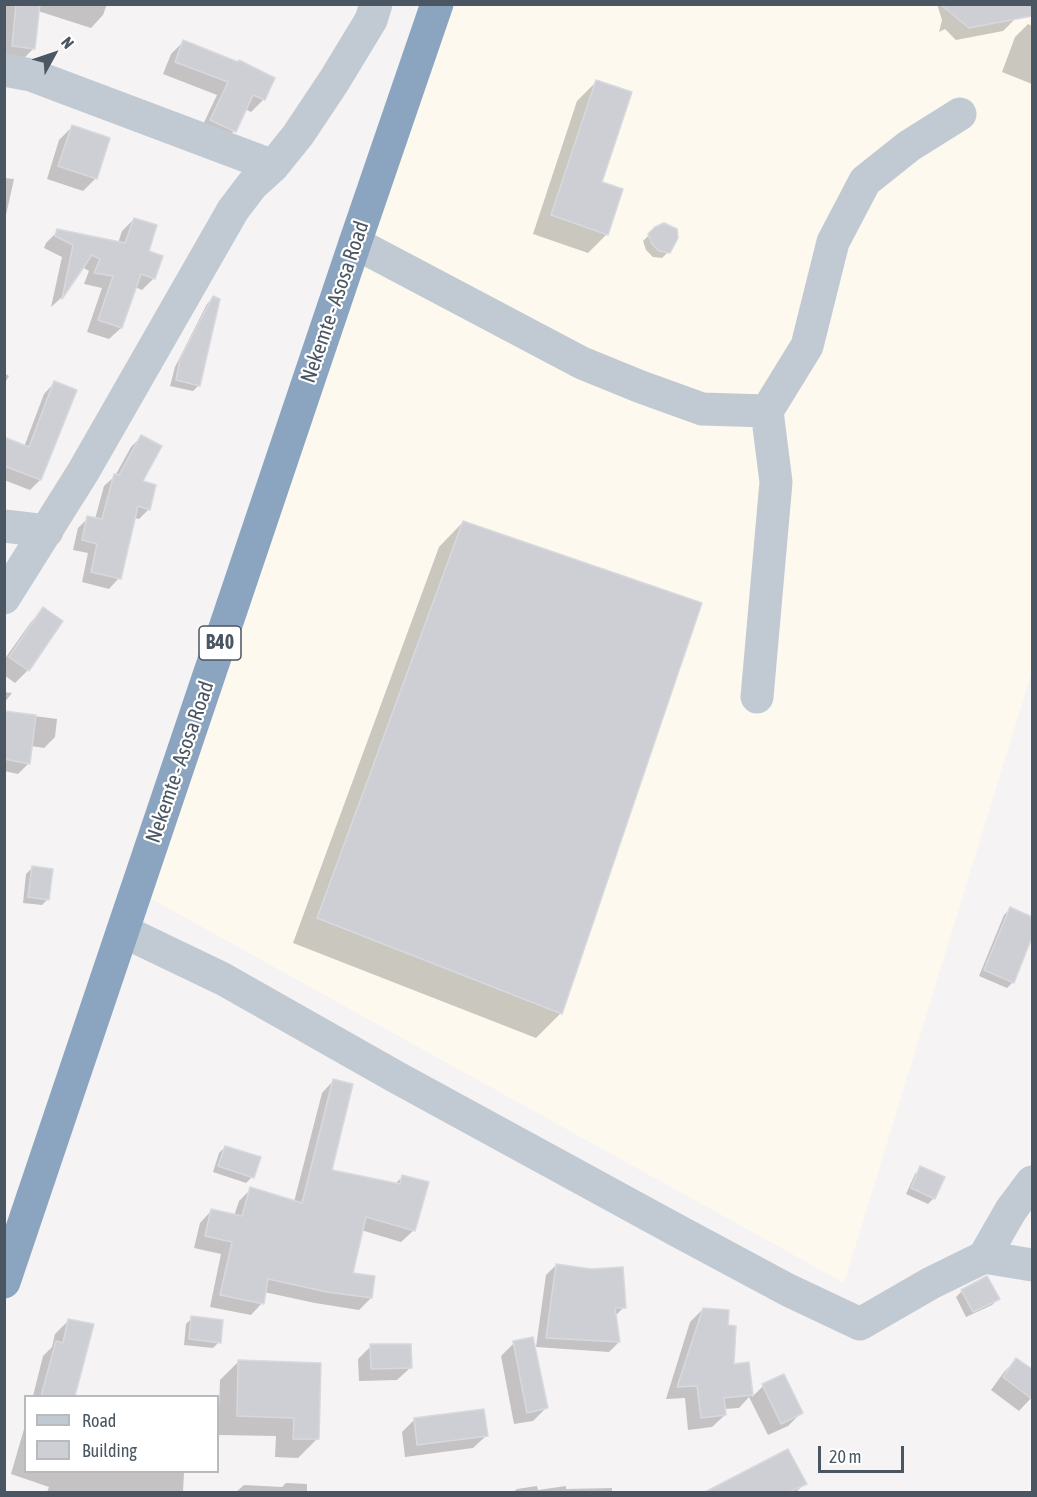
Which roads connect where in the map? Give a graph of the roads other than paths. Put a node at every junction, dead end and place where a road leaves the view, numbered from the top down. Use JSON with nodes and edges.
{"nodes":[{"id":1,"x":376,"y":4,"type":"edge"},
{"id":2,"x":437,"y":4,"type":"edge"},
{"id":3,"x":4,"y":70,"type":"edge"},
{"id":4,"x":960,"y":114,"type":"dead end"},
{"id":5,"x":273,"y":166,"type":"junction"},
{"id":6,"x":355,"y":243,"type":"junction"},
{"id":7,"x":767,"y":411,"type":"junction"},
{"id":8,"x":4,"y":525,"type":"edge"},
{"id":9,"x":47,"y":531,"type":"junction"},
{"id":10,"x":4,"y":598,"type":"edge"},
{"id":11,"x":757,"y":697,"type":"dead end"},
{"id":12,"x":123,"y":931,"type":"junction"},
{"id":13,"x":1032,"y":1182,"type":"edge"},
{"id":14,"x":984,"y":1257,"type":"junction"},
{"id":15,"x":1032,"y":1265,"type":"edge"},
{"id":16,"x":4,"y":1282,"type":"edge"}],
"edges":[{"from":1,"to":5,"type":"street"},
{"from":2,"to":6,"type":"highway","name":"Nekemte - Asosa Road","number":"B40"},
{"from":3,"to":5,"type":"street"},
{"from":4,"to":7,"type":"street"},
{"from":5,"to":9,"type":"street"},
{"from":6,"to":7,"type":"street"},
{"from":6,"to":12,"type":"highway","name":"Nekemte - Asosa Road","number":"B40"},
{"from":7,"to":11,"type":"street"},
{"from":8,"to":9,"type":"street"},
{"from":9,"to":10,"type":"street"},
{"from":12,"to":14,"type":"street"},
{"from":12,"to":16,"type":"highway","name":"Nekemte - Asosa Road","number":"B40"},
{"from":13,"to":14,"type":"street"},
{"from":14,"to":15,"type":"street"}]}
